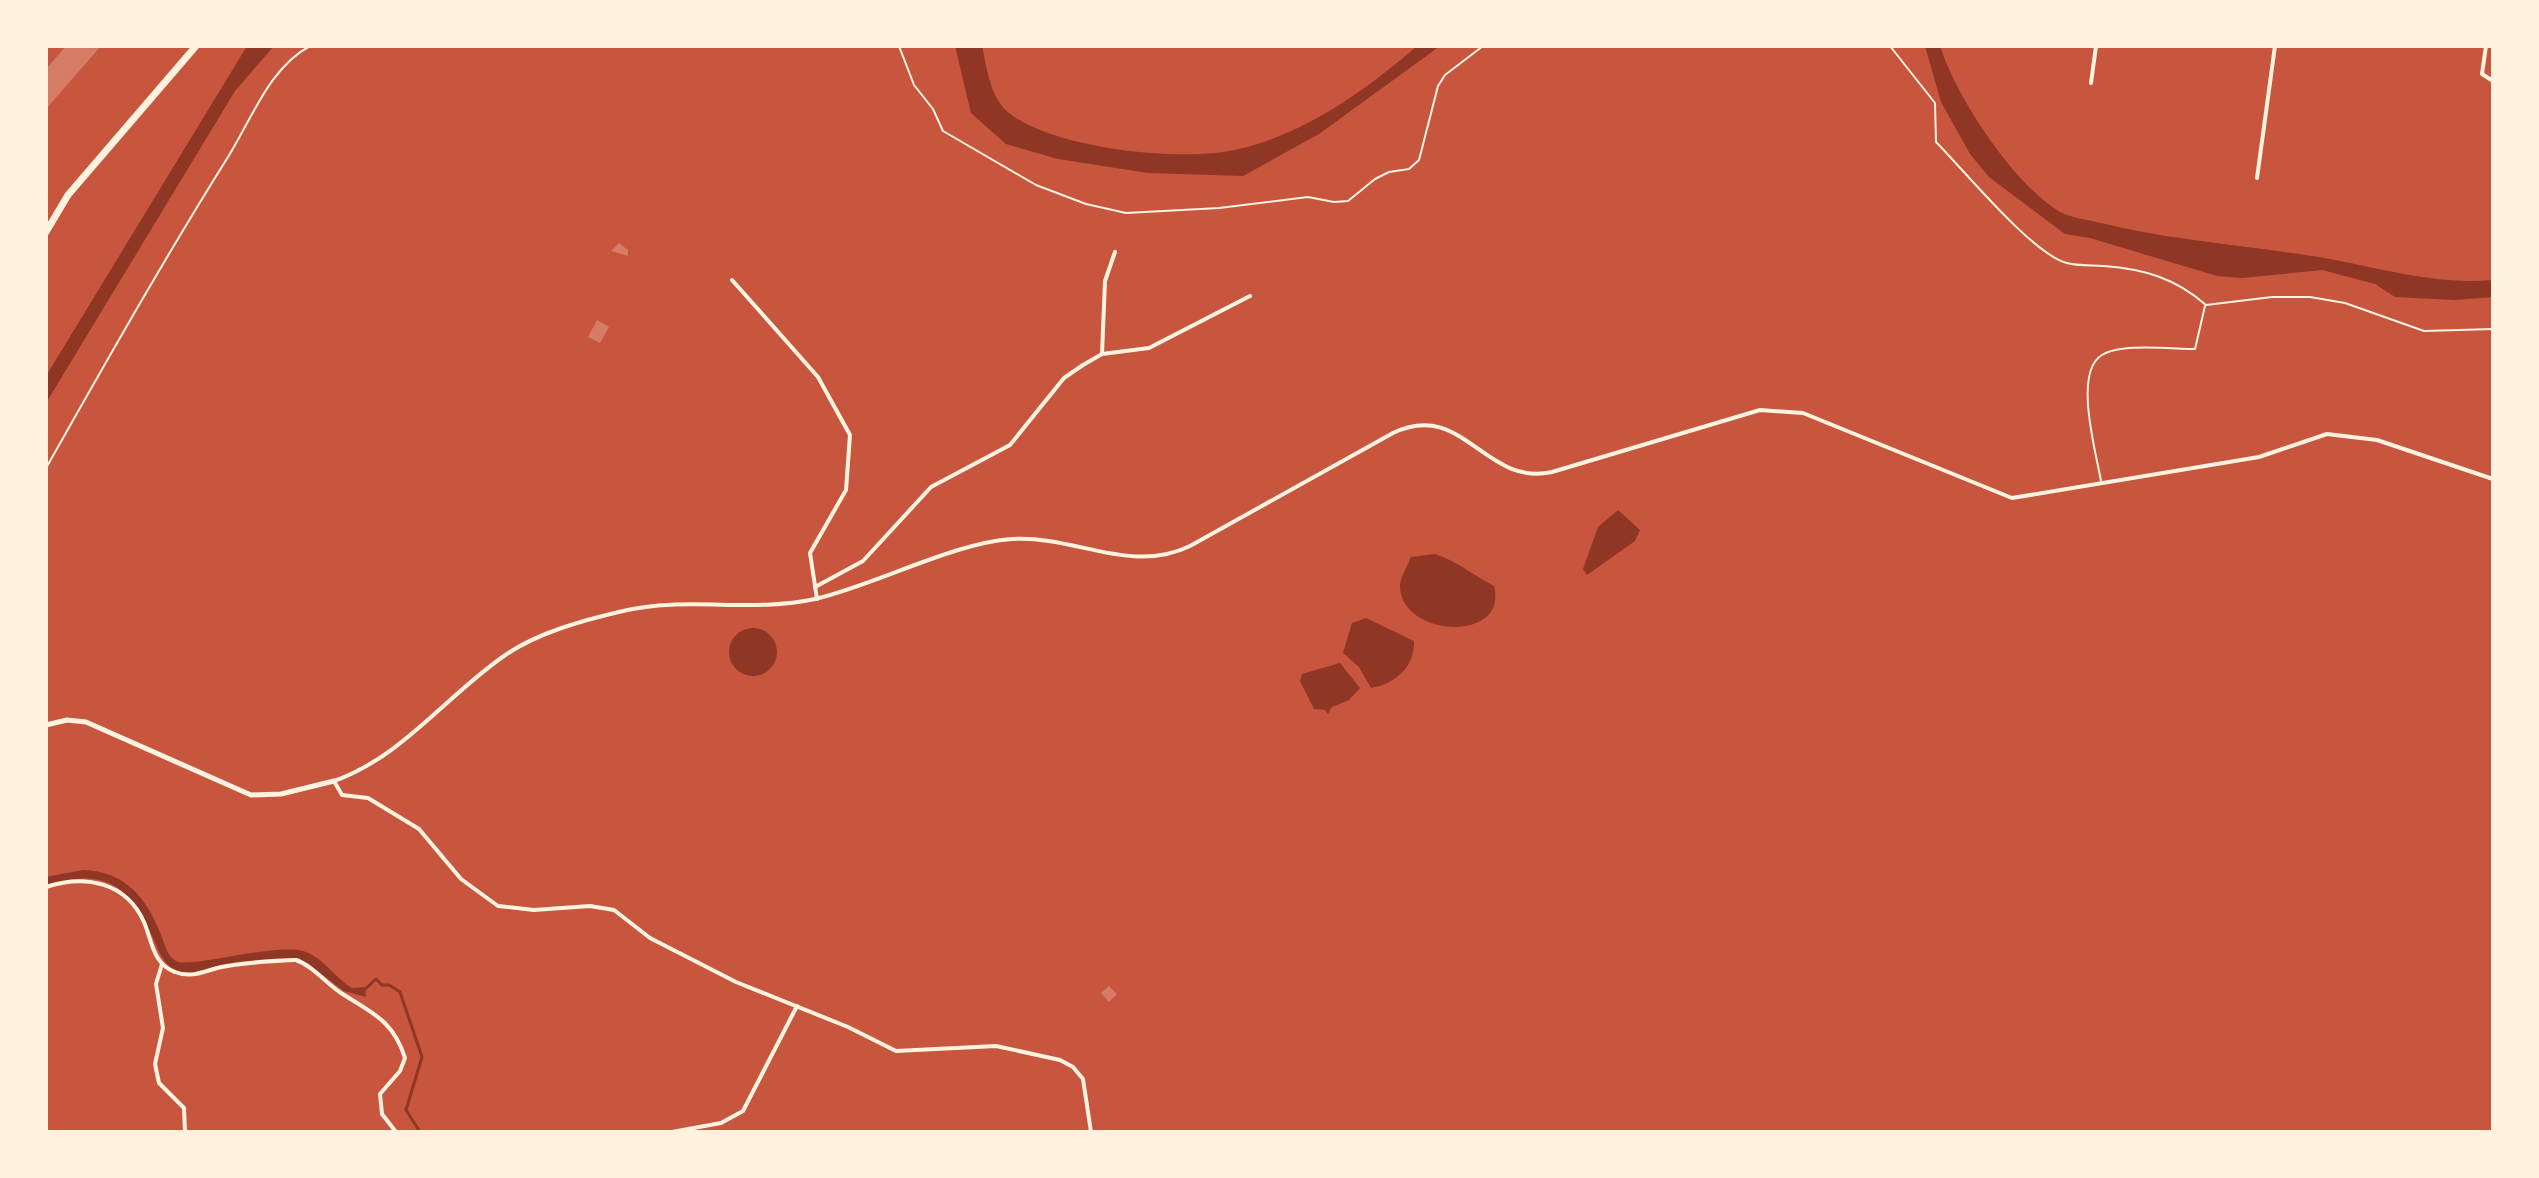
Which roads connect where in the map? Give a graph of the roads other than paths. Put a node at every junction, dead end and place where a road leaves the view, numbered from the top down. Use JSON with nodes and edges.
{"nodes":[{"id":1,"x":196,"y":46,"type":"edge"},
{"id":2,"x":310,"y":46,"type":"edge"},
{"id":3,"x":899,"y":46,"type":"edge"},
{"id":4,"x":1483,"y":46,"type":"edge"},
{"id":5,"x":1890,"y":46,"type":"edge"},
{"id":6,"x":2096,"y":46,"type":"edge"},
{"id":7,"x":2275,"y":46,"type":"edge"},
{"id":8,"x":2486,"y":46,"type":"edge"},
{"id":9,"x":2493,"y":81,"type":"edge"},
{"id":10,"x":2091,"y":83,"type":"dead end"},
{"id":11,"x":2257,"y":178,"type":"dead end"},
{"id":12,"x":46,"y":232,"type":"edge"},
{"id":13,"x":1115,"y":252,"type":"dead end"},
{"id":14,"x":732,"y":280,"type":"dead end"},
{"id":15,"x":1250,"y":296,"type":"dead end"},
{"id":16,"x":2206,"y":305,"type":"junction"},
{"id":17,"x":2493,"y":329,"type":"edge"},
{"id":18,"x":1102,"y":354,"type":"junction"},
{"id":19,"x":46,"y":468,"type":"edge"},
{"id":20,"x":2493,"y":479,"type":"edge"},
{"id":21,"x":2101,"y":481,"type":"junction"},
{"id":22,"x":815,"y":587,"type":"junction"},
{"id":23,"x":817,"y":599,"type":"junction"},
{"id":24,"x":46,"y":725,"type":"edge"},
{"id":25,"x":334,"y":781,"type":"junction"},
{"id":26,"x":46,"y":887,"type":"edge"},
{"id":27,"x":162,"y":964,"type":"junction"},
{"id":28,"x":797,"y":1006,"type":"junction"},
{"id":29,"x":185,"y":1132,"type":"edge"},
{"id":30,"x":396,"y":1132,"type":"edge"},
{"id":31,"x":672,"y":1132,"type":"edge"},
{"id":32,"x":1091,"y":1132,"type":"edge"}],
"edges":[{"from":1,"to":12,"type":"highway"},
{"from":2,"to":19,"type":"lane"},
{"from":3,"to":4,"type":"lane"},
{"from":5,"to":16,"type":"lane"},
{"from":6,"to":10,"type":"street"},
{"from":7,"to":11,"type":"street"},
{"from":8,"to":9,"type":"street"},
{"from":13,"to":18,"type":"street"},
{"from":14,"to":22,"type":"street"},
{"from":15,"to":18,"type":"street"},
{"from":16,"to":17,"type":"lane"},
{"from":16,"to":21,"type":"lane"},
{"from":18,"to":22,"type":"street"},
{"from":20,"to":21,"type":"street"},
{"from":21,"to":23,"type":"street"},
{"from":22,"to":23,"type":"street"},
{"from":23,"to":25,"type":"street"},
{"from":24,"to":25,"type":"street"},
{"from":25,"to":28,"type":"street"},
{"from":26,"to":27,"type":"street"},
{"from":27,"to":29,"type":"street"},
{"from":27,"to":30,"type":"street"},
{"from":28,"to":31,"type":"street"},
{"from":28,"to":32,"type":"street"}]}
